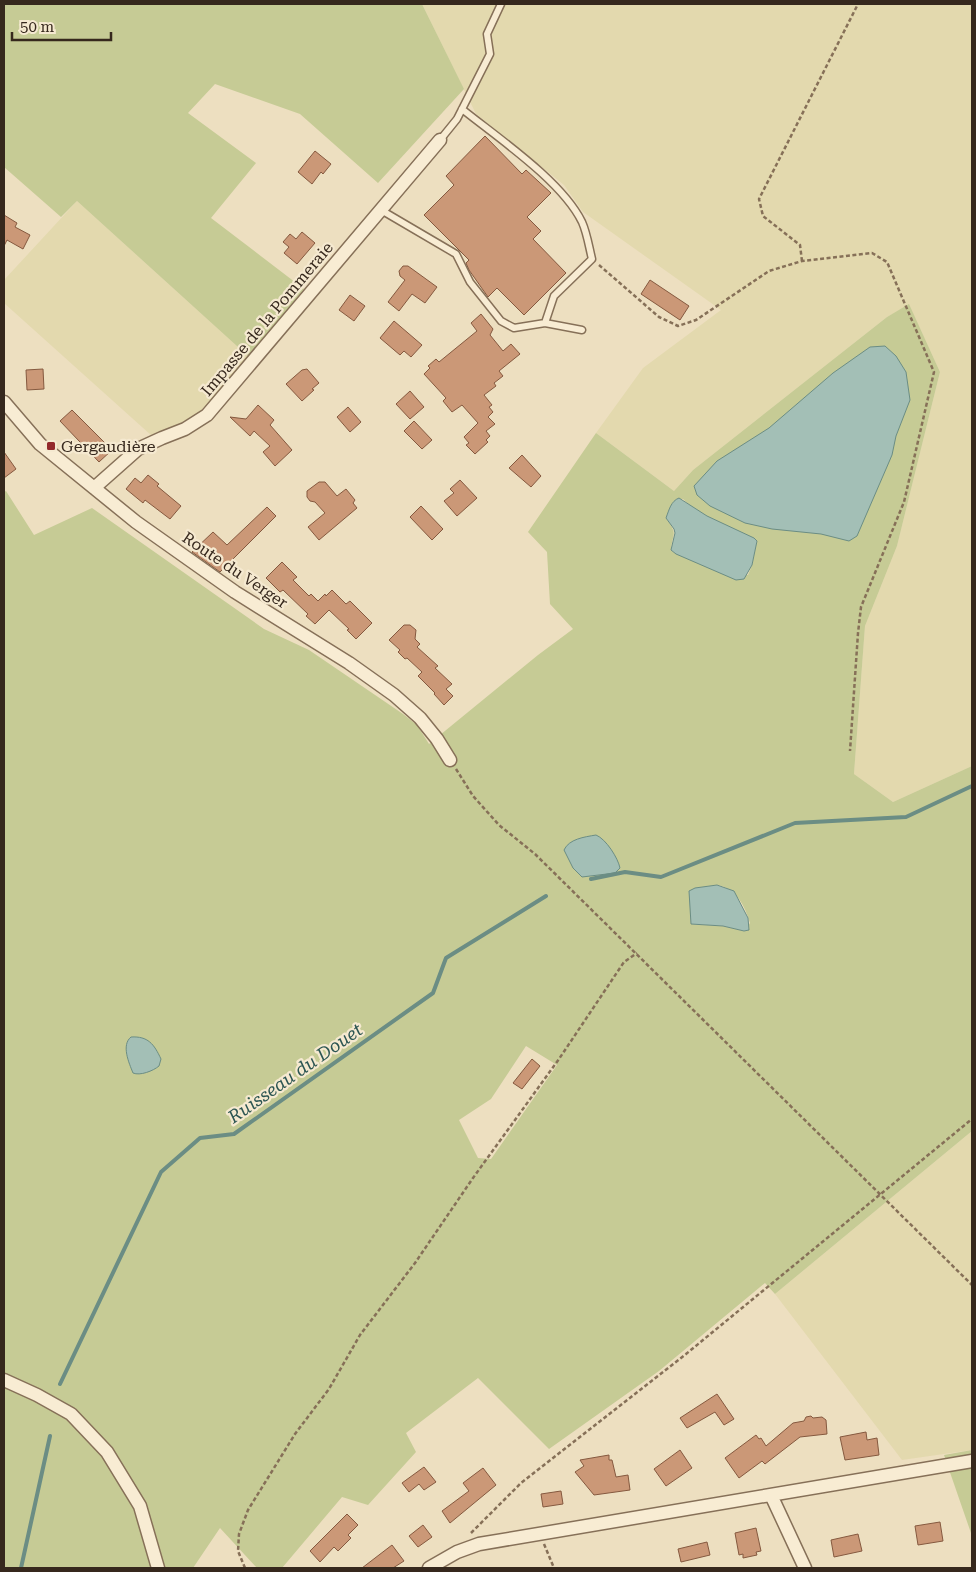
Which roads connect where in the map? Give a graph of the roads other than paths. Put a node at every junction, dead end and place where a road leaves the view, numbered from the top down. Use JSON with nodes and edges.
{"nodes":[{"id":1,"x":501,"y":4,"type":"edge"},
{"id":2,"x":462,"y":109,"type":"junction"},
{"id":3,"x":440,"y":140,"type":"joint"},
{"id":4,"x":380,"y":210,"type":"junction"},
{"id":5,"x":545,"y":323,"type":"junction"},
{"id":6,"x":582,"y":330,"type":"dead end"},
{"id":7,"x":4,"y":402,"type":"edge"},
{"id":8,"x":94,"y":488,"type":"junction"},
{"id":9,"x":450,"y":760,"type":"road end"},
{"id":10,"x":4,"y":1380,"type":"edge"},
{"id":11,"x":972,"y":1461,"type":"edge"},
{"id":12,"x":770,"y":1495,"type":"junction"},
{"id":13,"x":158,"y":1568,"type":"edge"},
{"id":14,"x":429,"y":1568,"type":"edge"},
{"id":15,"x":805,"y":1568,"type":"edge"}],
"edges":[{"from":1,"to":2,"type":"lane"},
{"from":2,"to":3,"type":"lane"},
{"from":2,"to":5,"type":"lane"},
{"from":3,"to":4,"type":"street","name":"Impasse de la Pommeraie"},
{"from":4,"to":5,"type":"lane"},
{"from":4,"to":8,"type":"street","name":"Impasse de la Pommeraie"},
{"from":5,"to":6,"type":"lane"},
{"from":7,"to":8,"type":"street","name":"Route du Verger"},
{"from":8,"to":9,"type":"street","name":"Route du Verger"},
{"from":10,"to":13,"type":"street"},
{"from":11,"to":12,"type":"street"},
{"from":12,"to":14,"type":"street"},
{"from":12,"to":15,"type":"street"}]}
